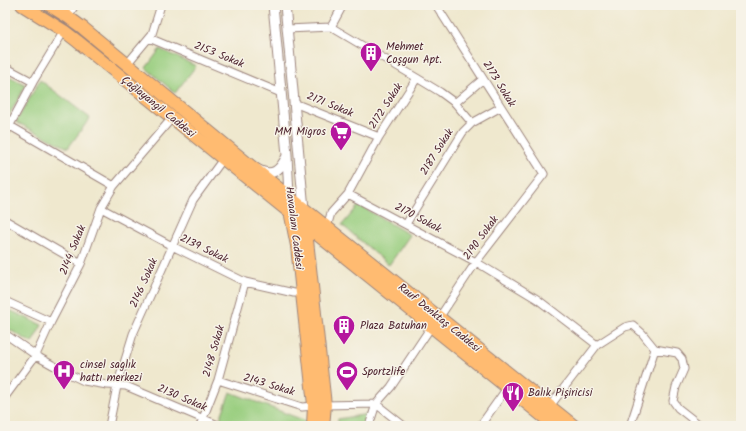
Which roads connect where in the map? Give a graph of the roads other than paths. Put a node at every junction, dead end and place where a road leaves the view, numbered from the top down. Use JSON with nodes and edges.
{"nodes":[{"id":1,"x":22,"y":5,"type":"edge"},
{"id":2,"x":49,"y":5,"type":"edge"},
{"id":3,"x":74,"y":5,"type":"edge"},
{"id":4,"x":161,"y":5,"type":"edge"},
{"id":5,"x":273,"y":5,"type":"edge"},
{"id":6,"x":285,"y":5,"type":"edge"},
{"id":7,"x":343,"y":5,"type":"edge"},
{"id":8,"x":436,"y":5,"type":"edge"},
{"id":9,"x":68,"y":17,"type":"junction"},
{"id":10,"x":331,"y":27,"type":"junction"},
{"id":11,"x":287,"y":29,"type":"junction"},
{"id":12,"x":64,"y":31,"type":"junction"},
{"id":13,"x":149,"y":38,"type":"junction"},
{"id":14,"x":127,"y":64,"type":"junction"},
{"id":15,"x":5,"y":67,"type":"edge"},
{"id":16,"x":417,"y":78,"type":"junction"},
{"id":17,"x":483,"y":79,"type":"junction"},
{"id":18,"x":33,"y":82,"type":"junction"},
{"id":19,"x":281,"y":92,"type":"junction"},
{"id":20,"x":294,"y":103,"type":"junction"},
{"id":21,"x":455,"y":103,"type":"junction"},
{"id":22,"x":502,"y":108,"type":"junction"},
{"id":23,"x":172,"y":118,"type":"junction"},
{"id":24,"x":472,"y":123,"type":"junction"},
{"id":25,"x":7,"y":124,"type":"edge"},
{"id":26,"x":5,"y":134,"type":"edge"},
{"id":27,"x":379,"y":137,"type":"junction"},
{"id":28,"x":287,"y":155,"type":"junction"},
{"id":29,"x":223,"y":159,"type":"junction"},
{"id":30,"x":247,"y":163,"type":"junction"},
{"id":31,"x":544,"y":174,"type":"joint"},
{"id":32,"x":114,"y":186,"type":"junction"},
{"id":33,"x":303,"y":186,"type":"junction"},
{"id":34,"x":348,"y":194,"type":"junction"},
{"id":35,"x":289,"y":196,"type":"junction"},
{"id":36,"x":271,"y":199,"type":"junction"},
{"id":37,"x":102,"y":208,"type":"junction"},
{"id":38,"x":304,"y":209,"type":"junction"},
{"id":39,"x":290,"y":214,"type":"junction"},
{"id":40,"x":5,"y":220,"type":"edge"},
{"id":41,"x":406,"y":224,"type":"junction"},
{"id":42,"x":305,"y":226,"type":"junction"},
{"id":43,"x":329,"y":228,"type":"junction"},
{"id":44,"x":297,"y":245,"type":"junction"},
{"id":45,"x":172,"y":246,"type":"junction"},
{"id":46,"x":331,"y":246,"type":"junction"},
{"id":47,"x":308,"y":257,"type":"junction"},
{"id":48,"x":476,"y":262,"type":"junction"},
{"id":49,"x":81,"y":264,"type":"junction"},
{"id":50,"x":245,"y":282,"type":"junction"},
{"id":51,"x":302,"y":293,"type":"junction"},
{"id":52,"x":5,"y":301,"type":"edge"},
{"id":53,"x":439,"y":318,"type":"junction"},
{"id":54,"x":51,"y":322,"type":"junction"},
{"id":55,"x":431,"y":327,"type":"junction"},
{"id":56,"x":5,"y":334,"type":"edge"},
{"id":57,"x":597,"y":345,"type":"junction"},
{"id":58,"x":655,"y":349,"type":"junction"},
{"id":59,"x":36,"y":355,"type":"junction"},
{"id":60,"x":218,"y":380,"type":"junction"},
{"id":61,"x":117,"y":386,"type":"junction"},
{"id":62,"x":507,"y":388,"type":"junction"},
{"id":63,"x":5,"y":397,"type":"edge"},
{"id":64,"x":376,"y":404,"type":"junction"},
{"id":65,"x":320,"y":405,"type":"junction"},
{"id":66,"x":550,"y":406,"type":"junction"},
{"id":67,"x":202,"y":423,"type":"edge"},
{"id":68,"x":109,"y":426,"type":"edge"},
{"id":69,"x":220,"y":426,"type":"edge"},
{"id":70,"x":313,"y":426,"type":"edge"},
{"id":71,"x":323,"y":426,"type":"edge"},
{"id":72,"x":369,"y":426,"type":"edge"},
{"id":73,"x":404,"y":426,"type":"edge"},
{"id":74,"x":480,"y":426,"type":"edge"},
{"id":75,"x":555,"y":426,"type":"edge"},
{"id":76,"x":574,"y":426,"type":"edge"},
{"id":77,"x":630,"y":426,"type":"edge"},
{"id":78,"x":702,"y":426,"type":"edge"}],
"edges":[{"from":1,"to":12,"type":"main road","name":"Çağlayangil Caddesi"},
{"from":2,"to":9,"type":"main road","name":"Çağlayangil Caddesi"},
{"from":3,"to":9,"type":"street"},
{"from":4,"to":13,"type":"street"},
{"from":5,"to":19,"type":"street","name":"Havaalanı Caddesi"},
{"from":6,"to":11,"type":"street","name":"Havaalanı Caddesi"},
{"from":7,"to":10,"type":"street"},
{"from":8,"to":17,"type":"street","name":"2173 Sokak"},
{"from":9,"to":14,"type":"main road","name":"Çağlayangil Caddesi"},
{"from":10,"to":11,"type":"street"},
{"from":10,"to":16,"type":"street","name":"2172 Sokak"},
{"from":11,"to":20,"type":"street","name":"Havaalanı Caddesi"},
{"from":12,"to":18,"type":"street"},
{"from":12,"to":23,"type":"main road","name":"Çağlayangil Caddesi"},
{"from":13,"to":14,"type":"street"},
{"from":13,"to":19,"type":"street","name":"2153 Sokak"},
{"from":14,"to":30,"type":"main road","name":"Çağlayangil Caddesi"},
{"from":15,"to":18,"type":"street"},
{"from":16,"to":21,"type":"street"},
{"from":16,"to":27,"type":"street","name":"2172 Sokak"},
{"from":17,"to":21,"type":"street"},
{"from":17,"to":22,"type":"street","name":"2173 Sokak"},
{"from":18,"to":25,"type":"street"},
{"from":19,"to":28,"type":"street","name":"Havaalanı Caddesi"},
{"from":20,"to":27,"type":"street","name":"2171 Sokak"},
{"from":20,"to":33,"type":"street","name":"Havaalanı Caddesi"},
{"from":21,"to":24,"type":"street"},
{"from":22,"to":24,"type":"street","name":"2187 Sokak"},
{"from":22,"to":31,"type":"street","name":"2173 Sokak"},
{"from":23,"to":29,"type":"main road","name":"Çağlayangil Caddesi"},
{"from":23,"to":32,"type":"street","name":"2144 Sokak"},
{"from":24,"to":41,"type":"street","name":"2187 Sokak"},
{"from":25,"to":26,"type":"street"},
{"from":25,"to":32,"type":"street"},
{"from":27,"to":34,"type":"street","name":"2172 Sokak"},
{"from":28,"to":30,"type":"street"},
{"from":28,"to":35,"type":"street","name":"Havaalanı Caddesi"},
{"from":29,"to":36,"type":"main road","name":"Çağlayangil Caddesi"},
{"from":29,"to":45,"type":"street","name":"2146 Sokak"},
{"from":30,"to":35,"type":"main road","name":"Çağlayangil Caddesi"},
{"from":31,"to":48,"type":"street","name":"2190 Sokak"},
{"from":32,"to":37,"type":"street","name":"2144 Sokak"},
{"from":33,"to":38,"type":"street","name":"Havaalanı Caddesi"},
{"from":33,"to":43,"type":"street"},
{"from":34,"to":41,"type":"street","name":"2170 Sokak"},
{"from":34,"to":43,"type":"street","name":"2172 Sokak"},
{"from":35,"to":38,"type":"main road","name":"Çağlayangil Caddesi"},
{"from":35,"to":39,"type":"main road","name":"Havaalanı Caddesi"},
{"from":36,"to":39,"type":"main road","name":"Çağlayangil Caddesi"},
{"from":36,"to":44,"type":"main road"},
{"from":37,"to":45,"type":"street","name":"2139 Sokak"},
{"from":37,"to":49,"type":"street","name":"2144 Sokak"},
{"from":38,"to":42,"type":"main road","name":"Havaalanı Caddesi"},
{"from":38,"to":43,"type":"main road","name":"Rauf Denktaş Caddesi"},
{"from":39,"to":42,"type":"main road","name":"Çağlayangil Caddesi"},
{"from":39,"to":44,"type":"main road","name":"Havaalanı Caddesi"},
{"from":40,"to":49,"type":"street"},
{"from":41,"to":48,"type":"street","name":"2170 Sokak"},
{"from":42,"to":46,"type":"main road","name":"Rauf Denktaş Caddesi"},
{"from":42,"to":47,"type":"main road","name":"Havaalanı Caddesi"},
{"from":43,"to":53,"type":"main road","name":"Rauf Denktaş Caddesi"},
{"from":44,"to":51,"type":"main road","name":"Havaalanı Caddesi"},
{"from":45,"to":50,"type":"street","name":"2139 Sokak"},
{"from":45,"to":61,"type":"street","name":"2146 Sokak"},
{"from":46,"to":47,"type":"main road"},
{"from":46,"to":55,"type":"main road","name":"Rauf Denktaş Caddesi"},
{"from":47,"to":65,"type":"main road","name":"Havaalanı Caddesi"},
{"from":48,"to":53,"type":"street","name":"2190 Sokak"},
{"from":48,"to":57,"type":"street","name":"2170 Sokak"},
{"from":49,"to":54,"type":"street","name":"2144 Sokak"},
{"from":50,"to":51,"type":"street","name":"2139 Sokak"},
{"from":50,"to":60,"type":"street","name":"2148 Sokak"},
{"from":51,"to":65,"type":"main road","name":"Havaalanı Caddesi"},
{"from":52,"to":54,"type":"street"},
{"from":53,"to":66,"type":"main road","name":"Rauf Denktaş Caddesi"},
{"from":54,"to":59,"type":"street","name":"2144 Sokak"},
{"from":55,"to":62,"type":"main road","name":"Rauf Denktaş Caddesi"},
{"from":55,"to":64,"type":"street"},
{"from":56,"to":59,"type":"street","name":"2130 Sokak"},
{"from":57,"to":58,"type":"street"},
{"from":57,"to":66,"type":"street"},
{"from":58,"to":77,"type":"street"},
{"from":58,"to":78,"type":"street"},
{"from":59,"to":61,"type":"street","name":"2130 Sokak"},
{"from":59,"to":63,"type":"street","name":"2144 Sokak"},
{"from":60,"to":65,"type":"street","name":"2143 Sokak"},
{"from":60,"to":67,"type":"street","name":"2148 Sokak"},
{"from":61,"to":67,"type":"street","name":"2130 Sokak"},
{"from":61,"to":68,"type":"street","name":"2146 Sokak"},
{"from":62,"to":74,"type":"street"},
{"from":62,"to":75,"type":"main road","name":"Rauf Denktaş Caddesi"},
{"from":64,"to":65,"type":"street","name":"2143 Sokak"},
{"from":64,"to":72,"type":"street"},
{"from":64,"to":73,"type":"street"},
{"from":65,"to":70,"type":"main road","name":"Havaalanı Caddesi"},
{"from":65,"to":71,"type":"main road","name":"Havaalanı Caddesi"},
{"from":66,"to":76,"type":"main road","name":"Rauf Denktaş Caddesi"},
{"from":67,"to":69,"type":"street","name":"2130 Sokak"}]}
